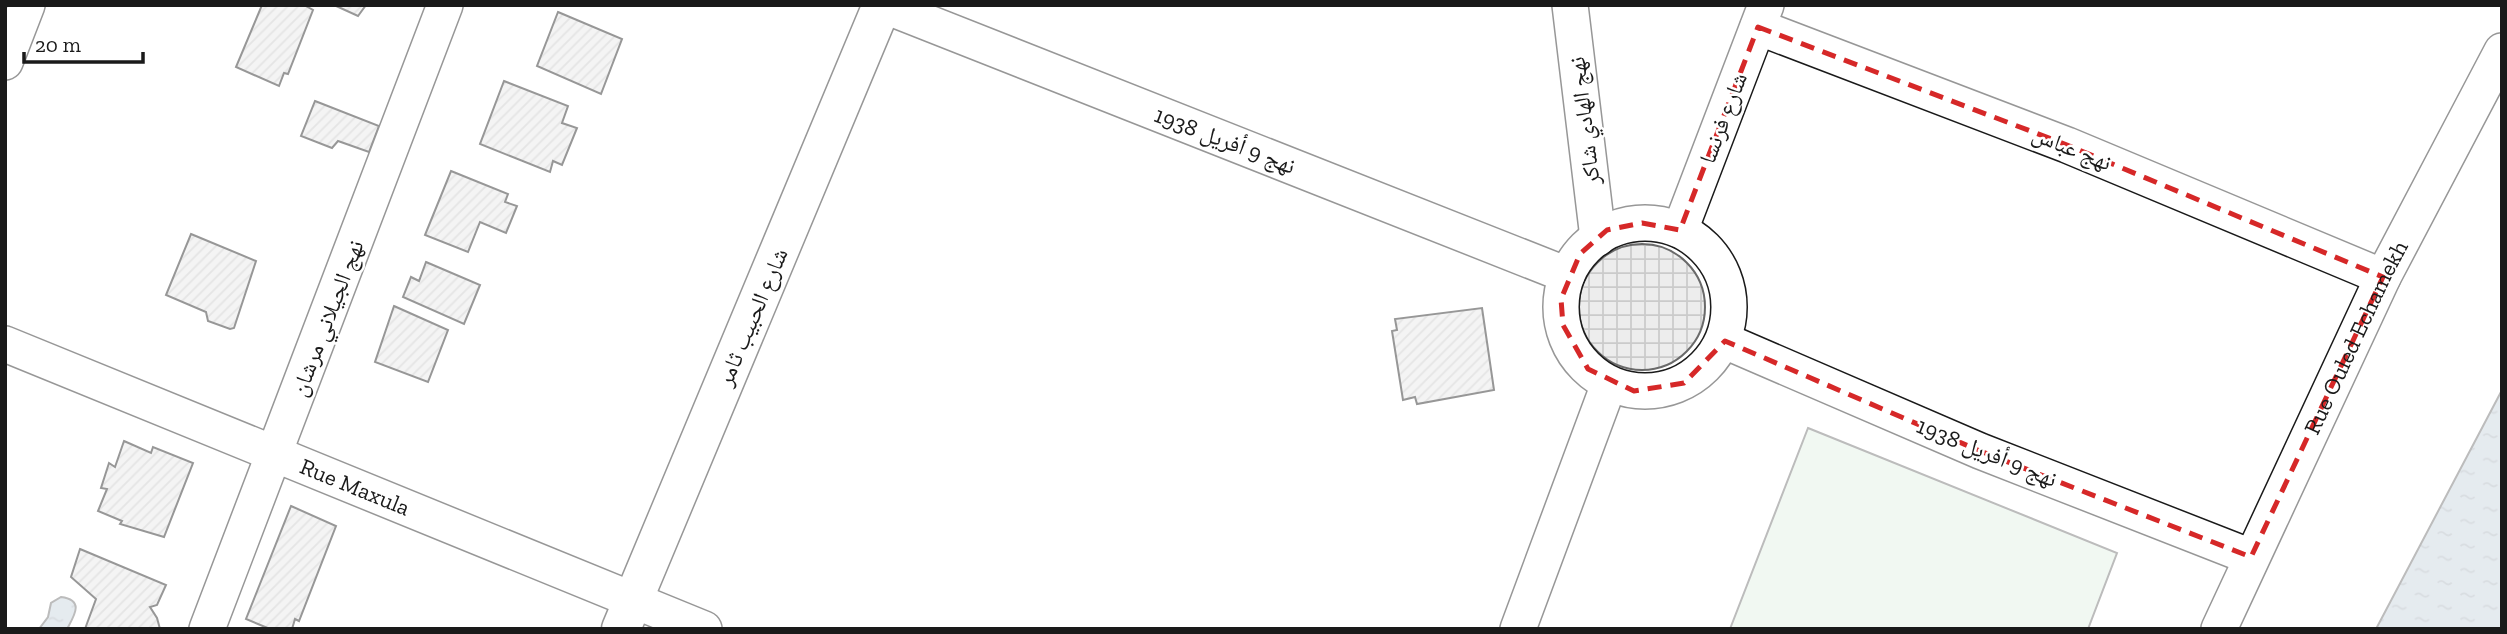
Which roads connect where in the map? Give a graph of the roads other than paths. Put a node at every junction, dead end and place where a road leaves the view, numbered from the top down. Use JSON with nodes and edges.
{"nodes":[{"id":1,"x":27,"y":5,"type":"edge"},
{"id":2,"x":445,"y":5,"type":"edge"},
{"id":3,"x":883,"y":5,"type":"edge"},
{"id":4,"x":1570,"y":5,"type":"edge"},
{"id":5,"x":1762,"y":16,"type":"edge"},
{"id":6,"x":2502,"y":51,"type":"edge"},
{"id":7,"x":5,"y":62,"type":"edge"},
{"id":8,"x":1680,"y":230,"type":"junction"},
{"id":9,"x":1598,"y":238,"type":"junction"},
{"id":10,"x":1567,"y":275,"type":"junction"},
{"id":11,"x":2383,"y":277,"type":"junction"},
{"id":12,"x":1725,"y":341,"type":"junction"},
{"id":13,"x":5,"y":344,"type":"edge"},
{"id":14,"x":1609,"y":384,"type":"junction"},
{"id":15,"x":275,"y":455,"type":"junction"},
{"id":16,"x":2250,"y":557,"type":"junction"},
{"id":17,"x":627,"y":614,"type":"edge"},
{"id":18,"x":207,"y":629,"type":"edge"},
{"id":19,"x":704,"y":629,"type":"edge"},
{"id":20,"x":1518,"y":629,"type":"edge"},
{"id":21,"x":2219,"y":629,"type":"edge"}],
"edges":[{"from":1,"to":7,"type":"street"},
{"from":2,"to":15,"type":"street","name":"نهج الجيلاني مرشان"},
{"from":3,"to":10,"type":"street","name":"نهج 9 أفريل 1938"},
{"from":3,"to":17,"type":"street","name":"شارع الحبيب ثامر"},
{"from":4,"to":9,"type":"street","name":"نهج الهادي شاكر"},
{"from":5,"to":8,"type":"street","name":"شارع فرنسا"},
{"from":5,"to":11,"type":"street","name":"نهج عباس"},
{"from":6,"to":11,"type":"street","name":"Rue Ouled Echamekh"},
{"from":8,"to":9,"type":"street"},
{"from":8,"to":12,"type":"street"},
{"from":9,"to":10,"type":"street"},
{"from":10,"to":14,"type":"street"},
{"from":11,"to":16,"type":"street","name":"Rue Ouled Echamekh"},
{"from":12,"to":14,"type":"street"},
{"from":12,"to":16,"type":"street","name":"نهج 9 أفريل 1938"},
{"from":13,"to":15,"type":"street","name":"Rue Maxula"},
{"from":14,"to":20,"type":"street"},
{"from":15,"to":17,"type":"street","name":"Rue Maxula"},
{"from":15,"to":18,"type":"street","name":"نهج الجيلاني مرشان"},
{"from":16,"to":21,"type":"street","name":"Rue Ouled Echamekh"},
{"from":17,"to":19,"type":"street","name":"Rue Maxula"}]}
